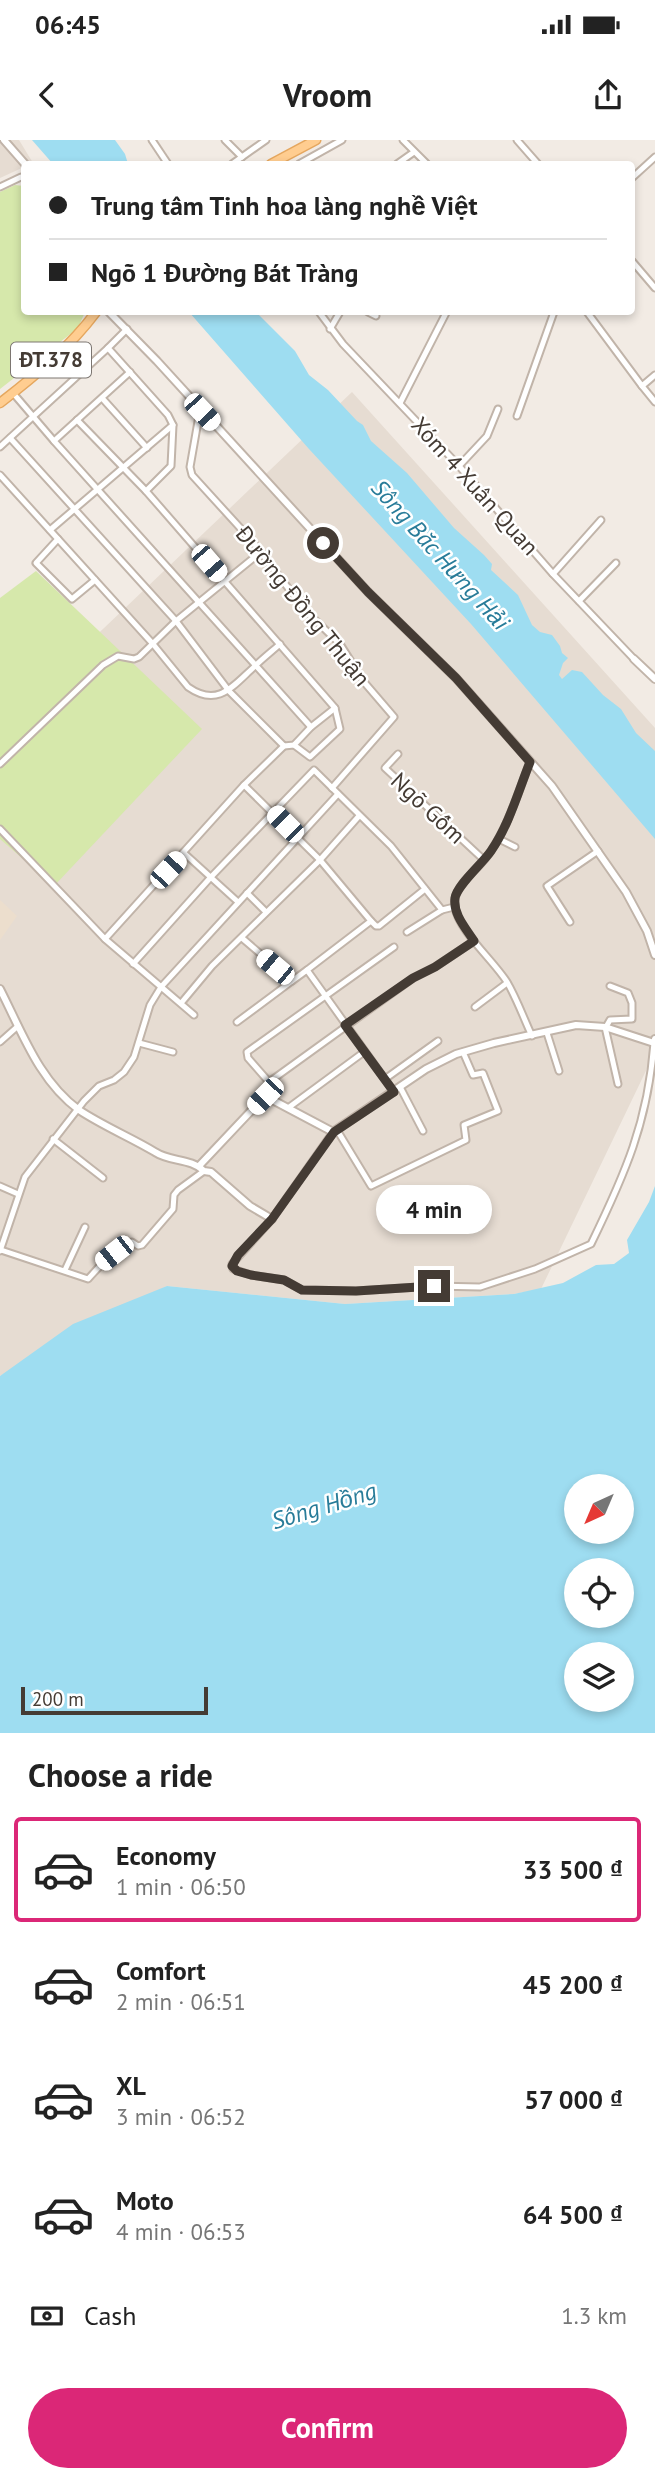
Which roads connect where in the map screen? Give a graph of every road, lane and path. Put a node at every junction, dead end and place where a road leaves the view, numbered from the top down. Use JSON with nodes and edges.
{"nodes":[{"id":1,"x":4,"y":140,"type":"edge"},
{"id":2,"x":225,"y":140,"type":"edge"},
{"id":3,"x":266,"y":140,"type":"edge"},
{"id":4,"x":316,"y":140,"type":"edge"},
{"id":5,"x":342,"y":140,"type":"edge"},
{"id":6,"x":403,"y":140,"type":"edge"},
{"id":7,"x":517,"y":140,"type":"edge"},
{"id":8,"x":154,"y":141,"type":"edge"},
{"id":9,"x":414,"y":152,"type":"junction"},
{"id":10,"x":242,"y":157,"type":"junction"},
{"id":11,"x":655,"y":157,"type":"edge"},
{"id":12,"x":22,"y":161,"type":"edge"},
{"id":13,"x":166,"y":161,"type":"edge"},
{"id":14,"x":236,"y":161,"type":"edge"},
{"id":15,"x":280,"y":161,"type":"edge"},
{"id":16,"x":304,"y":161,"type":"edge"},
{"id":17,"x":401,"y":161,"type":"edge"},
{"id":18,"x":424,"y":161,"type":"edge"},
{"id":19,"x":535,"y":161,"type":"edge"},
{"id":20,"x":635,"y":175,"type":"edge"},
{"id":21,"x":21,"y":177,"type":"dead end"},
{"id":22,"x":0,"y":187,"type":"edge"},
{"id":23,"x":635,"y":265,"type":"edge"},
{"id":24,"x":655,"y":288,"type":"edge"},
{"id":25,"x":94,"y":315,"type":"edge"},
{"id":26,"x":112,"y":315,"type":"edge"},
{"id":27,"x":321,"y":315,"type":"edge"},
{"id":28,"x":338,"y":315,"type":"edge"},
{"id":29,"x":445,"y":315,"type":"edge"},
{"id":30,"x":553,"y":315,"type":"edge"},
{"id":31,"x":588,"y":315,"type":"edge"},
{"id":32,"x":127,"y":328,"type":"junction"},
{"id":33,"x":330,"y":328,"type":"junction"},
{"id":34,"x":108,"y":348,"type":"junction"},
{"id":35,"x":130,"y":372,"type":"junction"},
{"id":36,"x":655,"y":375,"type":"edge"},
{"id":37,"x":642,"y":386,"type":"junction"},
{"id":38,"x":13,"y":393,"type":"junction"},
{"id":39,"x":102,"y":398,"type":"junction"},
{"id":40,"x":655,"y":402,"type":"edge"},
{"id":41,"x":0,"y":403,"type":"edge"},
{"id":42,"x":400,"y":403,"type":"junction"},
{"id":43,"x":498,"y":409,"type":"dead end"},
{"id":44,"x":200,"y":410,"type":"junction"},
{"id":45,"x":517,"y":416,"type":"dead end"},
{"id":46,"x":33,"y":417,"type":"junction"},
{"id":47,"x":78,"y":420,"type":"junction"},
{"id":48,"x":173,"y":425,"type":"junction"},
{"id":49,"x":10,"y":438,"type":"junction"},
{"id":50,"x":54,"y":441,"type":"junction"},
{"id":51,"x":0,"y":447,"type":"edge"},
{"id":52,"x":147,"y":448,"type":"junction"},
{"id":53,"x":460,"y":466,"type":"junction"},
{"id":54,"x":125,"y":468,"type":"junction"},
{"id":55,"x":0,"y":475,"type":"edge"},
{"id":56,"x":98,"y":489,"type":"junction"},
{"id":57,"x":146,"y":491,"type":"junction"},
{"id":58,"x":75,"y":509,"type":"junction"},
{"id":59,"x":601,"y":520,"type":"dead end"},
{"id":60,"x":50,"y":530,"type":"junction"},
{"id":61,"x":58,"y":539,"type":"junction"},
{"id":62,"x":261,"y":552,"type":"junction"},
{"id":63,"x":616,"y":564,"type":"dead end"},
{"id":64,"x":553,"y":574,"type":"junction"},
{"id":65,"x":95,"y":580,"type":"junction"},
{"id":66,"x":225,"y":581,"type":"junction"},
{"id":67,"x":579,"y":601,"type":"junction"},
{"id":68,"x":199,"y":602,"type":"junction"},
{"id":69,"x":176,"y":621,"type":"junction"},
{"id":70,"x":153,"y":644,"type":"junction"},
{"id":71,"x":280,"y":644,"type":"junction"},
{"id":72,"x":634,"y":659,"type":"joint"},
{"id":73,"x":256,"y":665,"type":"junction"},
{"id":74,"x":655,"y":679,"type":"edge"},
{"id":75,"x":229,"y":691,"type":"junction"},
{"id":76,"x":335,"y":708,"type":"junction"},
{"id":77,"x":311,"y":727,"type":"junction"},
{"id":78,"x":284,"y":746,"type":"junction"},
{"id":79,"x":294,"y":746,"type":"junction"},
{"id":80,"x":398,"y":754,"type":"dead end"},
{"id":81,"x":310,"y":757,"type":"junction"},
{"id":82,"x":530,"y":762,"type":"junction"},
{"id":83,"x":0,"y":764,"type":"edge"},
{"id":84,"x":314,"y":770,"type":"junction"},
{"id":85,"x":244,"y":785,"type":"junction"},
{"id":86,"x":332,"y":788,"type":"junction"},
{"id":87,"x":338,"y":794,"type":"junction"},
{"id":88,"x":273,"y":811,"type":"junction"},
{"id":89,"x":359,"y":816,"type":"junction"},
{"id":90,"x":0,"y":829,"type":"edge"},
{"id":91,"x":297,"y":836,"type":"junction"},
{"id":92,"x":499,"y":839,"type":"junction"},
{"id":93,"x":515,"y":847,"type":"dead end"},
{"id":94,"x":598,"y":852,"type":"junction"},
{"id":95,"x":184,"y":853,"type":"junction"},
{"id":96,"x":320,"y":860,"type":"junction"},
{"id":97,"x":484,"y":860,"type":"junction"},
{"id":98,"x":211,"y":877,"type":"junction"},
{"id":99,"x":542,"y":877,"type":"dead end"},
{"id":100,"x":547,"y":886,"type":"junction"},
{"id":101,"x":425,"y":889,"type":"junction"},
{"id":102,"x":247,"y":893,"type":"junction"},
{"id":103,"x":238,"y":902,"type":"junction"},
{"id":104,"x":454,"y":906,"type":"junction"},
{"id":105,"x":442,"y":910,"type":"junction"},
{"id":106,"x":266,"y":912,"type":"junction"},
{"id":107,"x":371,"y":921,"type":"junction"},
{"id":108,"x":570,"y":922,"type":"dead end"},
{"id":109,"x":408,"y":932,"type":"dead end"},
{"id":110,"x":242,"y":938,"type":"junction"},
{"id":111,"x":105,"y":939,"type":"junction"},
{"id":112,"x":474,"y":941,"type":"junction"},
{"id":113,"x":394,"y":947,"type":"dead end"},
{"id":114,"x":655,"y":955,"type":"edge"},
{"id":115,"x":133,"y":964,"type":"junction"},
{"id":116,"x":307,"y":970,"type":"junction"},
{"id":117,"x":292,"y":981,"type":"junction"},
{"id":118,"x":508,"y":983,"type":"junction"},
{"id":119,"x":610,"y":986,"type":"dead end"},
{"id":120,"x":162,"y":987,"type":"junction"},
{"id":121,"x":0,"y":989,"type":"edge"},
{"id":122,"x":325,"y":996,"type":"junction"},
{"id":123,"x":182,"y":1002,"type":"junction"},
{"id":124,"x":475,"y":1007,"type":"dead end"},
{"id":125,"x":194,"y":1015,"type":"dead end"},
{"id":126,"x":237,"y":1023,"type":"dead end"},
{"id":127,"x":345,"y":1025,"type":"junction"},
{"id":128,"x":18,"y":1026,"type":"junction"},
{"id":129,"x":606,"y":1027,"type":"junction"},
{"id":130,"x":547,"y":1033,"type":"junction"},
{"id":131,"x":532,"y":1036,"type":"junction"},
{"id":132,"x":438,"y":1041,"type":"dead end"},
{"id":133,"x":654,"y":1041,"type":"edge"},
{"id":134,"x":0,"y":1042,"type":"edge"},
{"id":135,"x":139,"y":1043,"type":"junction"},
{"id":136,"x":173,"y":1052,"type":"dead end"},
{"id":137,"x":364,"y":1052,"type":"junction"},
{"id":138,"x":463,"y":1052,"type":"junction"},
{"id":139,"x":559,"y":1071,"type":"dead end"},
{"id":140,"x":385,"y":1079,"type":"junction"},
{"id":141,"x":269,"y":1082,"type":"junction"},
{"id":142,"x":618,"y":1084,"type":"dead end"},
{"id":143,"x":397,"y":1090,"type":"junction"},
{"id":144,"x":265,"y":1096,"type":"junction"},
{"id":145,"x":288,"y":1108,"type":"junction"},
{"id":146,"x":78,"y":1109,"type":"junction"},
{"id":147,"x":335,"y":1131,"type":"junction"},
{"id":148,"x":423,"y":1131,"type":"dead end"},
{"id":149,"x":53,"y":1139,"type":"junction"},
{"id":150,"x":201,"y":1168,"type":"junction"},
{"id":151,"x":103,"y":1178,"type":"dead end"},
{"id":152,"x":0,"y":1186,"type":"edge"},
{"id":153,"x":19,"y":1194,"type":"junction"},
{"id":154,"x":272,"y":1219,"type":"junction"},
{"id":155,"x":85,"y":1227,"type":"dead end"},
{"id":156,"x":0,"y":1250,"type":"edge"},
{"id":157,"x":65,"y":1270,"type":"junction"}],
"edges":[{"from":1,"to":12,"type":"street"},
{"from":2,"to":10,"type":"street"},
{"from":3,"to":10,"type":"street"},
{"from":4,"to":15,"type":"main road"},
{"from":5,"to":16,"type":"street"},
{"from":6,"to":9,"type":"street"},
{"from":7,"to":19,"type":"street"},
{"from":8,"to":13,"type":"street"},
{"from":9,"to":17,"type":"street"},
{"from":9,"to":18,"type":"street"},
{"from":10,"to":14,"type":"street"},
{"from":11,"to":20,"type":"street"},
{"from":21,"to":22,"type":"street"},
{"from":23,"to":24,"type":"street"},
{"from":25,"to":38,"type":"main road","number":"ĐT.378"},
{"from":26,"to":32,"type":"street"},
{"from":27,"to":33,"type":"street","name":"Xóm 4 Xuân Quan"},
{"from":28,"to":33,"type":"street"},
{"from":29,"to":42,"type":"street"},
{"from":30,"to":45,"type":"street"},
{"from":31,"to":37,"type":"street"},
{"from":32,"to":34,"type":"street"},
{"from":32,"to":44,"type":"street"},
{"from":33,"to":42,"type":"street","name":"Xóm 4 Xuân Quan"},
{"from":34,"to":35,"type":"street"},
{"from":34,"to":46,"type":"street"},
{"from":35,"to":39,"type":"street"},
{"from":35,"to":48,"type":"street"},
{"from":36,"to":37,"type":"street"},
{"from":37,"to":40,"type":"street"},
{"from":38,"to":41,"type":"main road","number":"ĐT.378"},
{"from":38,"to":46,"type":"street"},
{"from":39,"to":47,"type":"street"},
{"from":39,"to":52,"type":"street"},
{"from":42,"to":53,"type":"street","name":"Xóm 4 Xuân Quan"},
{"from":43,"to":53,"type":"street"},
{"from":44,"to":62,"type":"street","name":"Đường Đồng Thuận"},
{"from":44,"to":82,"type":"street"},
{"from":46,"to":49,"type":"street"},
{"from":46,"to":50,"type":"street"},
{"from":47,"to":50,"type":"street"},
{"from":47,"to":54,"type":"street"},
{"from":48,"to":52,"type":"street"},
{"from":48,"to":57,"type":"street"},
{"from":49,"to":51,"type":"street"},
{"from":49,"to":58,"type":"street"},
{"from":50,"to":56,"type":"street"},
{"from":52,"to":54,"type":"street"},
{"from":53,"to":64,"type":"street","name":"Xóm 4 Xuân Quan"},
{"from":54,"to":56,"type":"street"},
{"from":54,"to":57,"type":"street"},
{"from":55,"to":60,"type":"street"},
{"from":56,"to":58,"type":"street"},
{"from":56,"to":68,"type":"street"},
{"from":57,"to":66,"type":"street"},
{"from":58,"to":60,"type":"street"},
{"from":58,"to":69,"type":"street"},
{"from":59,"to":64,"type":"street"},
{"from":60,"to":61,"type":"street"},
{"from":61,"to":65,"type":"street"},
{"from":61,"to":65,"type":"street"},
{"from":62,"to":66,"type":"street"},
{"from":62,"to":86,"type":"street","name":"Đường Đồng Thuận"},
{"from":63,"to":67,"type":"street"},
{"from":64,"to":67,"type":"street","name":"Xóm 4 Xuân Quan"},
{"from":65,"to":70,"type":"street"},
{"from":66,"to":68,"type":"street"},
{"from":66,"to":71,"type":"street"},
{"from":67,"to":72,"type":"street","name":"Xóm 4 Xuân Quan"},
{"from":68,"to":69,"type":"street"},
{"from":68,"to":73,"type":"street"},
{"from":69,"to":70,"type":"street"},
{"from":69,"to":75,"type":"street"},
{"from":70,"to":75,"type":"street"},
{"from":70,"to":83,"type":"street"},
{"from":71,"to":73,"type":"street"},
{"from":71,"to":76,"type":"street"},
{"from":72,"to":74,"type":"street"},
{"from":73,"to":75,"type":"street"},
{"from":73,"to":77,"type":"street"},
{"from":75,"to":78,"type":"street"},
{"from":76,"to":77,"type":"street"},
{"from":76,"to":81,"type":"street"},
{"from":77,"to":79,"type":"street"},
{"from":78,"to":79,"type":"street"},
{"from":78,"to":85,"type":"street"},
{"from":79,"to":81,"type":"street"},
{"from":80,"to":97,"type":"street","name":"Ngõ Gốm"},
{"from":81,"to":84,"type":"street"},
{"from":82,"to":92,"type":"street"},
{"from":82,"to":94,"type":"street"},
{"from":84,"to":86,"type":"street"},
{"from":84,"to":88,"type":"street"},
{"from":85,"to":88,"type":"street"},
{"from":85,"to":95,"type":"street"},
{"from":86,"to":87,"type":"street"},
{"from":87,"to":89,"type":"street"},
{"from":87,"to":91,"type":"street"},
{"from":88,"to":91,"type":"street"},
{"from":88,"to":98,"type":"street"},
{"from":89,"to":96,"type":"street"},
{"from":89,"to":101,"type":"street"},
{"from":90,"to":111,"type":"street"},
{"from":91,"to":96,"type":"street"},
{"from":91,"to":102,"type":"street"},
{"from":92,"to":93,"type":"street"},
{"from":92,"to":97,"type":"street"},
{"from":94,"to":100,"type":"street"},
{"from":94,"to":114,"type":"street"},
{"from":95,"to":98,"type":"street"},
{"from":95,"to":111,"type":"street"},
{"from":96,"to":106,"type":"street"},
{"from":96,"to":107,"type":"street"},
{"from":97,"to":104,"type":"street"},
{"from":98,"to":103,"type":"street"},
{"from":98,"to":115,"type":"street"},
{"from":99,"to":100,"type":"street"},
{"from":100,"to":108,"type":"street"},
{"from":101,"to":105,"type":"street"},
{"from":101,"to":107,"type":"street"},
{"from":102,"to":103,"type":"street"},
{"from":102,"to":106,"type":"street"},
{"from":103,"to":120,"type":"street"},
{"from":104,"to":105,"type":"street"},
{"from":104,"to":112,"type":"street"},
{"from":105,"to":109,"type":"street"},
{"from":106,"to":110,"type":"street"},
{"from":107,"to":116,"type":"street"},
{"from":110,"to":117,"type":"street"},
{"from":110,"to":123,"type":"street"},
{"from":111,"to":115,"type":"street"},
{"from":112,"to":118,"type":"street"},
{"from":112,"to":127,"type":"street"},
{"from":113,"to":122,"type":"street"},
{"from":115,"to":120,"type":"street"},
{"from":116,"to":117,"type":"street"},
{"from":116,"to":122,"type":"street"},
{"from":117,"to":126,"type":"street"},
{"from":118,"to":124,"type":"street"},
{"from":118,"to":131,"type":"street"},
{"from":119,"to":129,"type":"street"},
{"from":120,"to":123,"type":"street"},
{"from":120,"to":135,"type":"street"},
{"from":121,"to":128,"type":"street"},
{"from":122,"to":127,"type":"street"},
{"from":122,"to":141,"type":"street"},
{"from":123,"to":125,"type":"street"},
{"from":127,"to":137,"type":"street"},
{"from":127,"to":141,"type":"street"},
{"from":128,"to":134,"type":"street"},
{"from":128,"to":146,"type":"street"},
{"from":129,"to":130,"type":"street"},
{"from":129,"to":133,"type":"street"},
{"from":129,"to":142,"type":"street"},
{"from":130,"to":131,"type":"street"},
{"from":130,"to":139,"type":"street"},
{"from":131,"to":138,"type":"street"},
{"from":132,"to":140,"type":"street"},
{"from":133,"to":154,"type":"street"},
{"from":135,"to":136,"type":"street"},
{"from":135,"to":146,"type":"street"},
{"from":137,"to":140,"type":"street"},
{"from":137,"to":145,"type":"street"},
{"from":138,"to":143,"type":"street"},
{"from":138,"to":147,"type":"street"},
{"from":140,"to":143,"type":"street"},
{"from":141,"to":144,"type":"street"},
{"from":143,"to":147,"type":"street"},
{"from":143,"to":148,"type":"street"},
{"from":144,"to":145,"type":"street"},
{"from":144,"to":150,"type":"street"},
{"from":145,"to":147,"type":"street"},
{"from":146,"to":149,"type":"street"},
{"from":146,"to":150,"type":"street"},
{"from":147,"to":154,"type":"street"},
{"from":149,"to":151,"type":"street"},
{"from":149,"to":153,"type":"street"},
{"from":150,"to":154,"type":"street"},
{"from":150,"to":157,"type":"street"},
{"from":152,"to":153,"type":"street"},
{"from":153,"to":156,"type":"street"},
{"from":155,"to":157,"type":"street"},
{"from":156,"to":157,"type":"street"}]}
